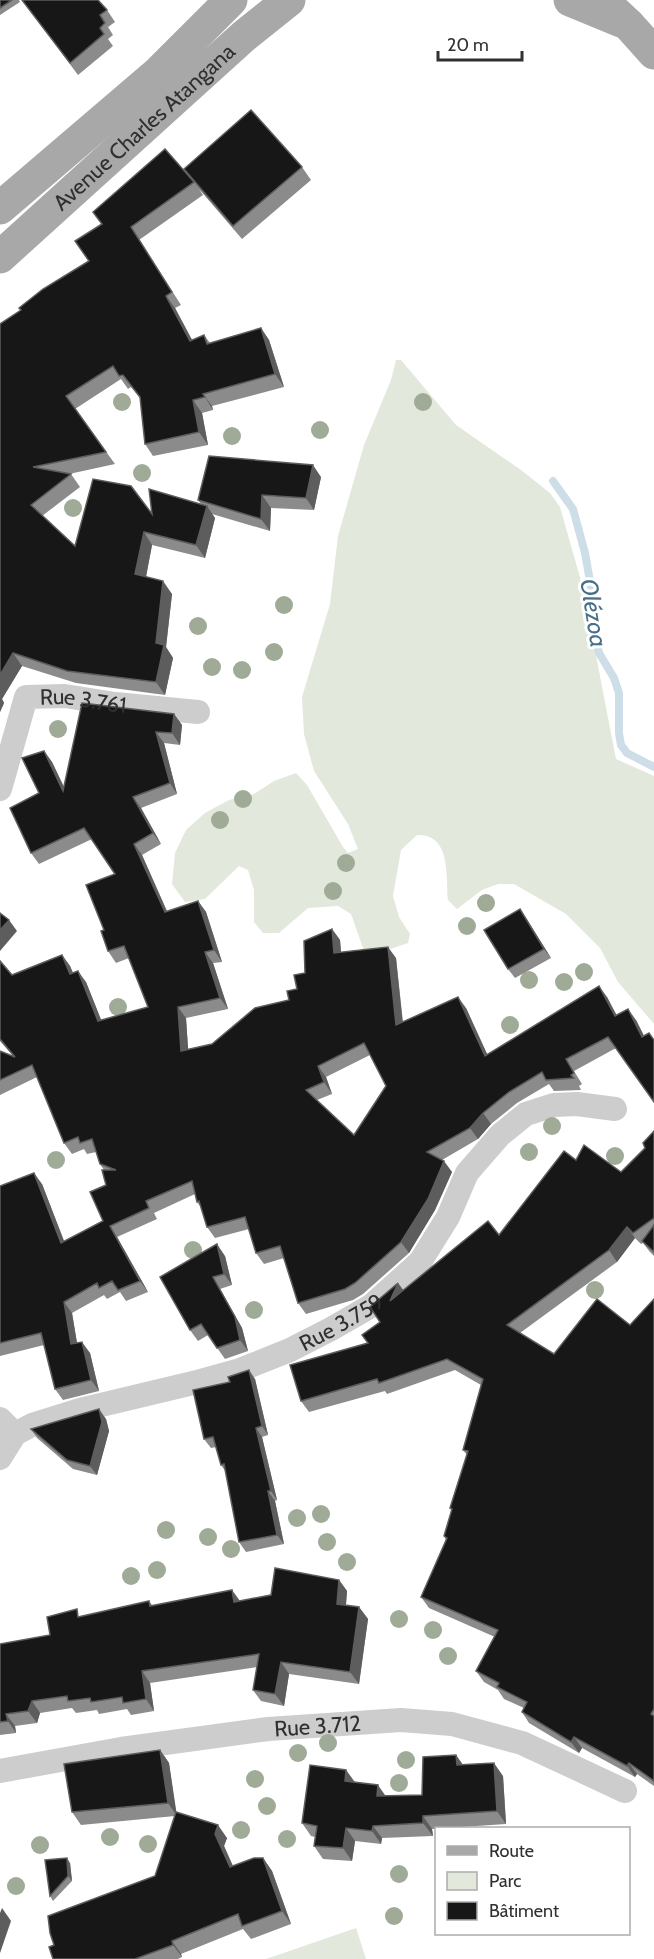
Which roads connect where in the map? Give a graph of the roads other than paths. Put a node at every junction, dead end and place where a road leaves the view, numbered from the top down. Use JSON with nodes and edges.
{"nodes":[{"id":1,"x":231,"y":0,"type":"edge"},
{"id":2,"x":289,"y":0,"type":"edge"},
{"id":3,"x":570,"y":0,"type":"edge"},
{"id":4,"x":602,"y":0,"type":"edge"},
{"id":5,"x":635,"y":27,"type":"edge"},
{"id":6,"x":0,"y":208,"type":"edge"},
{"id":7,"x":0,"y":257,"type":"edge"},
{"id":8,"x":198,"y":712,"type":"dead end"},
{"id":9,"x":0,"y":789,"type":"edge"},
{"id":10,"x":615,"y":1108,"type":"dead end"},
{"id":11,"x":8,"y":1427,"type":"edge"},
{"id":12,"x":0,"y":1458,"type":"edge"},
{"id":13,"x":0,"y":1771,"type":"edge"},
{"id":14,"x":625,"y":1791,"type":"dead end"}],
"edges":[{"from":1,"to":6,"type":"main road","name":"Avenue Charles Atangana"},
{"from":2,"to":7,"type":"main road","name":"Avenue Charles Atangana"},
{"from":3,"to":5,"type":"main road"},
{"from":4,"to":5,"type":"main road"},
{"from":8,"to":9,"type":"street","name":"Rue 3.761"},
{"from":10,"to":11,"type":"street","name":"Rue 3.759"},
{"from":11,"to":12,"type":"street","name":"Rue 3.759"},
{"from":13,"to":14,"type":"street","name":"Rue 3.712"}]}
